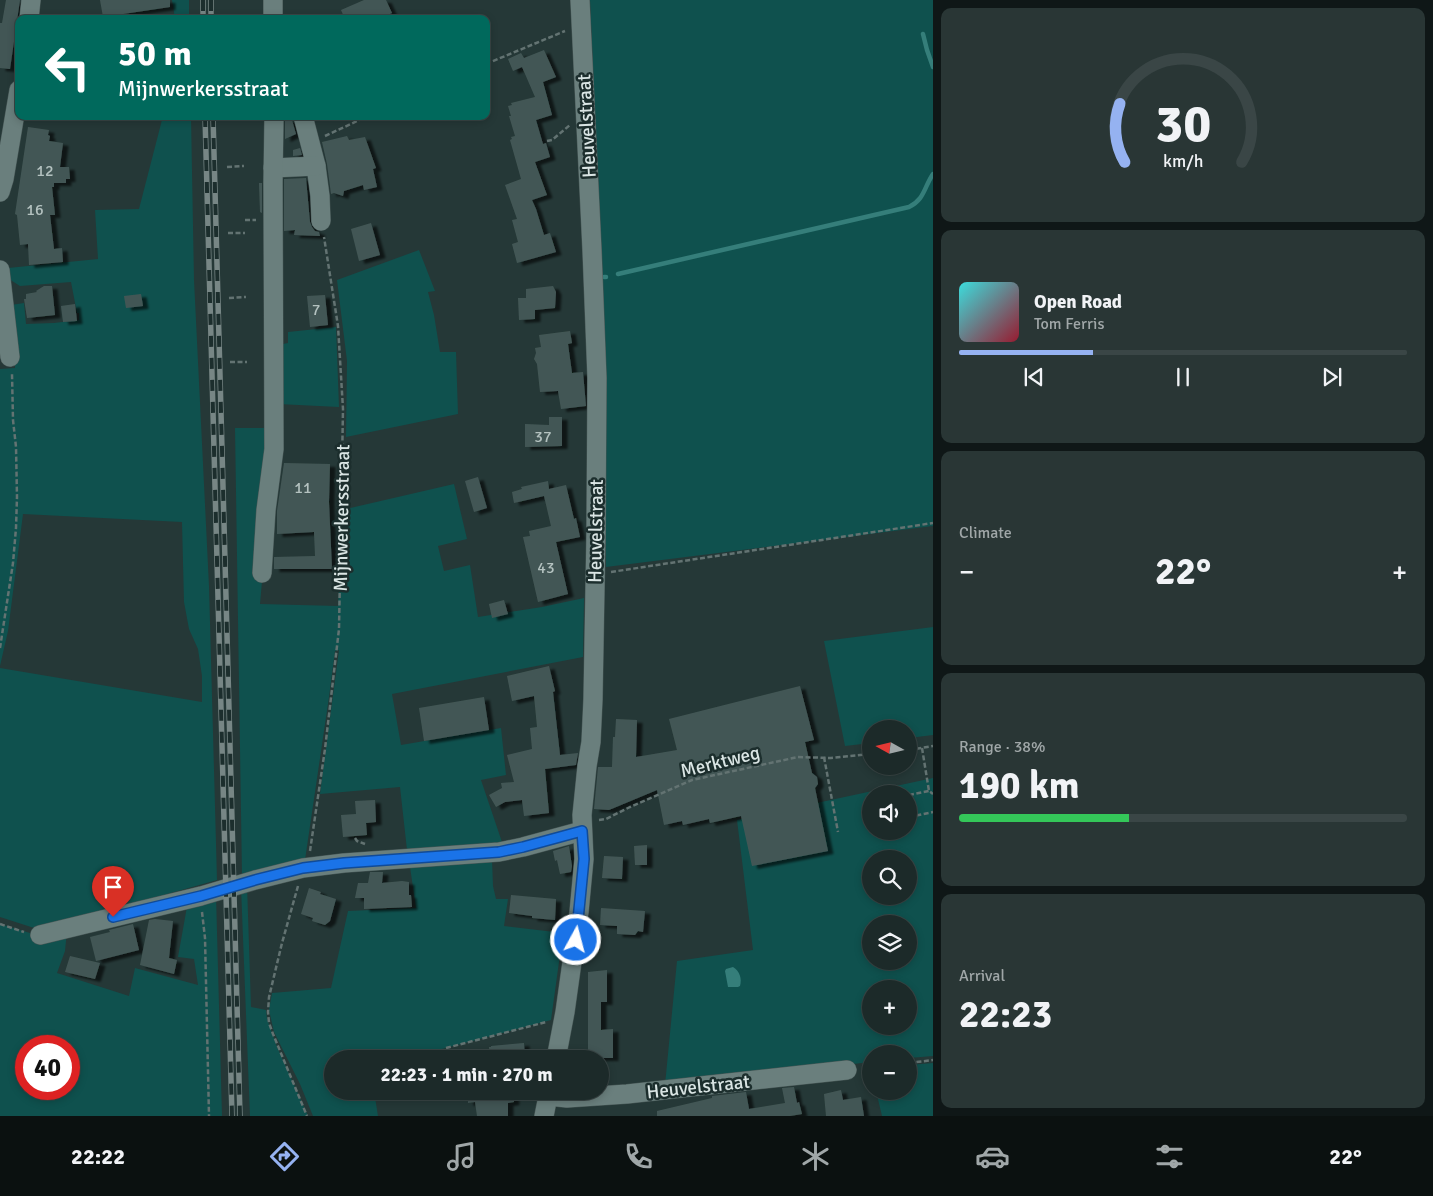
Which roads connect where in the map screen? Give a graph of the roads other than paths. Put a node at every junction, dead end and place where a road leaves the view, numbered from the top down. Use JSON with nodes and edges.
{"nodes":[{"id":1,"x":31,"y":0,"type":"edge"},
{"id":2,"x":273,"y":0,"type":"edge"},
{"id":3,"x":580,"y":0,"type":"edge"},
{"id":4,"x":29,"y":15,"type":"edge"},
{"id":5,"x":273,"y":15,"type":"edge"},
{"id":6,"x":15,"y":114,"type":"edge"},
{"id":7,"x":274,"y":120,"type":"edge"},
{"id":8,"x":304,"y":120,"type":"edge"},
{"id":9,"x":316,"y":166,"type":"junction"},
{"id":10,"x":273,"y":168,"type":"junction"},
{"id":11,"x":0,"y":192,"type":"edge"},
{"id":12,"x":321,"y":221,"type":"road end"},
{"id":13,"x":0,"y":270,"type":"edge"},
{"id":14,"x":10,"y":358,"type":"road end"},
{"id":15,"x":262,"y":573,"type":"dead end"},
{"id":16,"x":582,"y":827,"type":"junction"},
{"id":17,"x":40,"y":935,"type":"road end"},
{"id":18,"x":558,"y":1050,"type":"edge"},
{"id":19,"x":847,"y":1070,"type":"dead end"},
{"id":20,"x":609,"y":1095,"type":"edge"},
{"id":21,"x":548,"y":1100,"type":"edge"},
{"id":22,"x":544,"y":1116,"type":"edge"}],
"edges":[{"from":1,"to":4,"type":"street"},
{"from":2,"to":5,"type":"street"},
{"from":3,"to":16,"type":"street","name":"Heuvelstraat"},
{"from":6,"to":11,"type":"street"},
{"from":7,"to":10,"type":"street"},
{"from":8,"to":9,"type":"street"},
{"from":9,"to":10,"type":"street"},
{"from":9,"to":12,"type":"street"},
{"from":10,"to":15,"type":"street"},
{"from":13,"to":14,"type":"street"},
{"from":16,"to":17,"type":"street"},
{"from":16,"to":18,"type":"street","name":"Heuvelstraat"},
{"from":19,"to":20,"type":"street","name":"Heuvelstraat"},
{"from":21,"to":22,"type":"street","name":"Heuvelstraat"}]}
